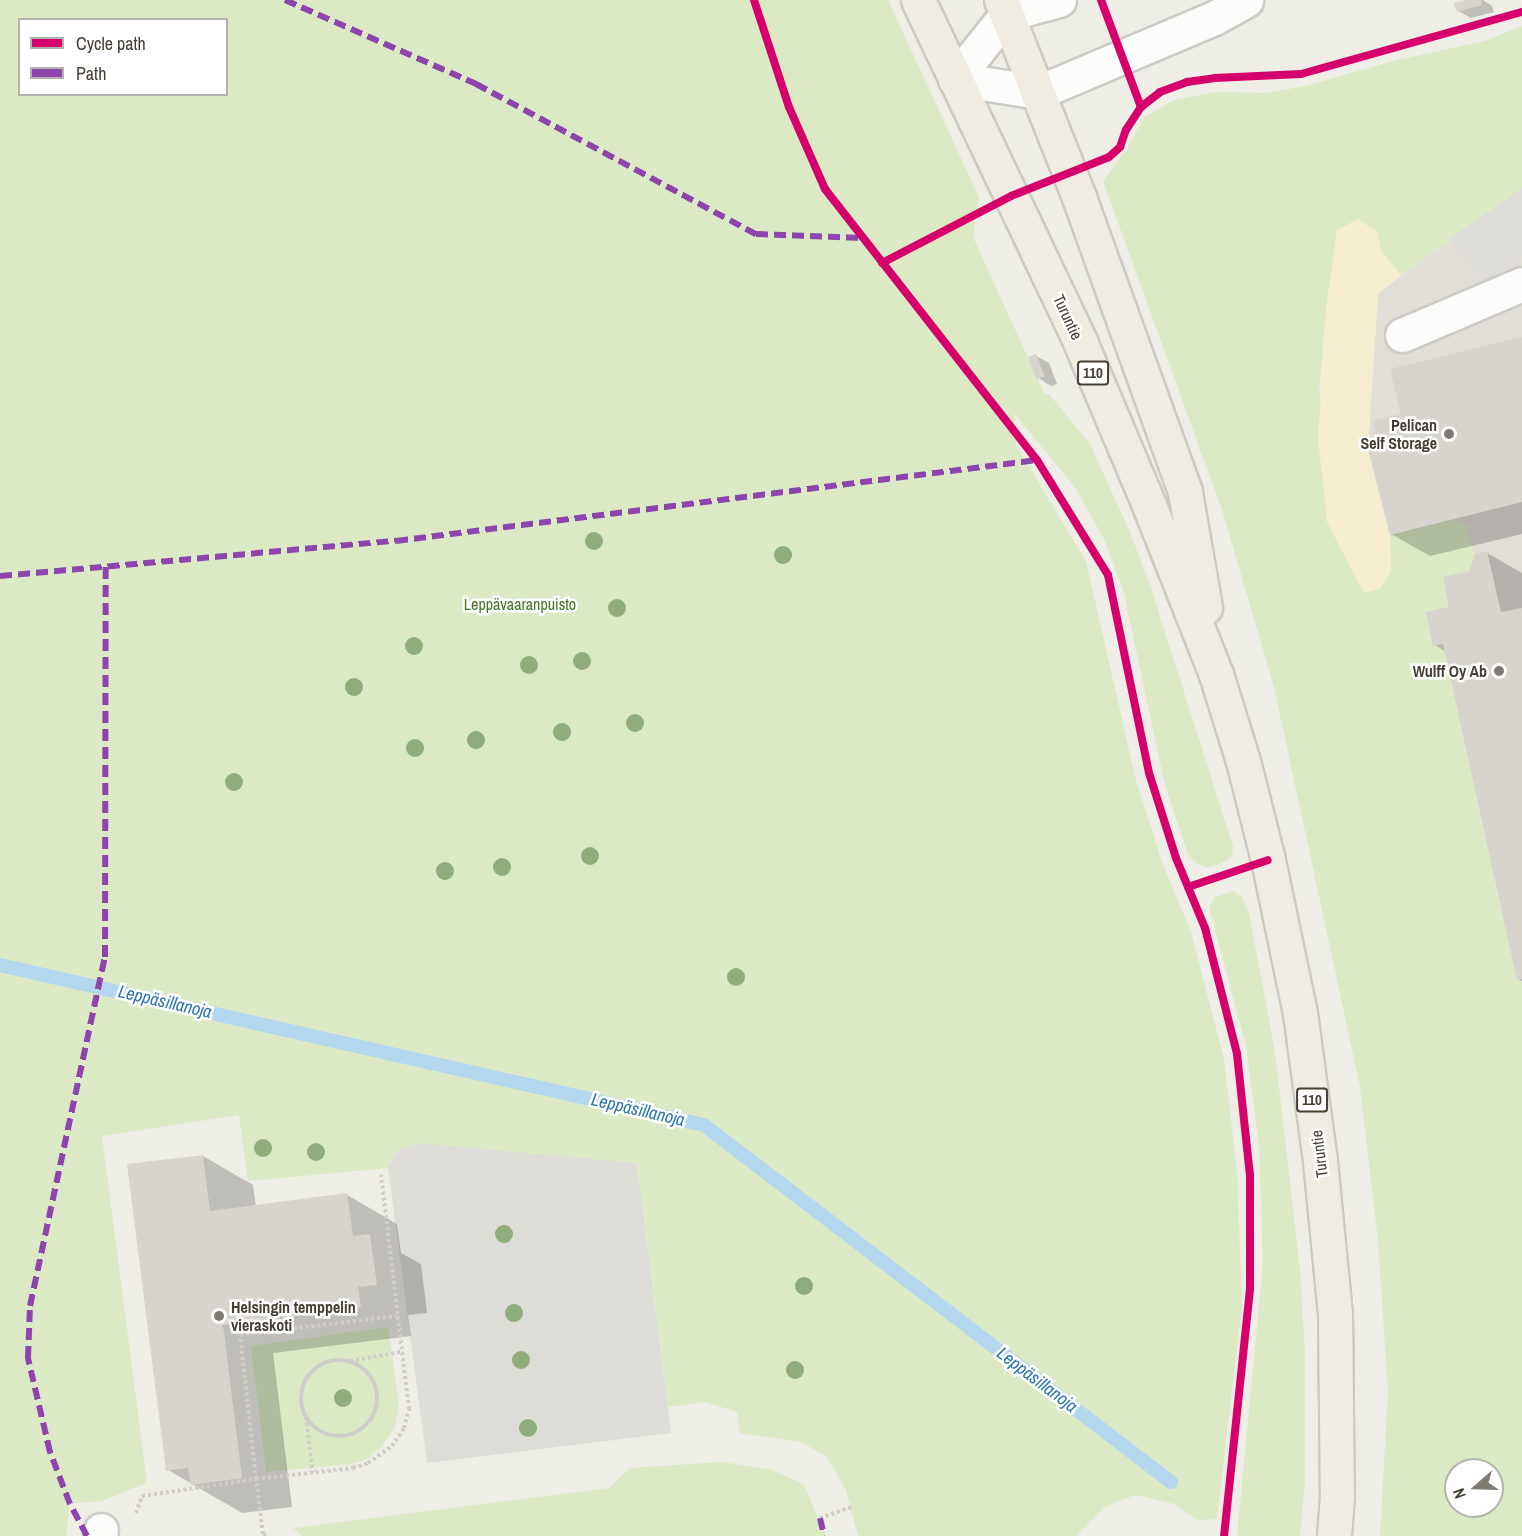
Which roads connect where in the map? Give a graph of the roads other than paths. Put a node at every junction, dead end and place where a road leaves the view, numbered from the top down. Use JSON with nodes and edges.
{"nodes":[{"id":1,"x":918,"y":0,"type":"edge"},
{"id":2,"x":1059,"y":0,"type":"edge"},
{"id":3,"x":1246,"y":0,"type":"edge"},
{"id":4,"x":1004,"y":7,"type":"edge"},
{"id":5,"x":955,"y":79,"type":"junction"},
{"id":6,"x":1039,"y":92,"type":"junction"},
{"id":7,"x":1522,"y":284,"type":"edge"},
{"id":8,"x":1402,"y":335,"type":"dead end"},
{"id":9,"x":1216,"y":674,"type":"junction"},
{"id":10,"x":1334,"y":1536,"type":"edge"}],
"edges":[{"from":1,"to":5,"type":"main road","name":"Turuntie","number":"110"},
{"from":2,"to":4,"type":"street"},
{"from":3,"to":6,"type":"street"},
{"from":4,"to":5,"type":"street"},
{"from":4,"to":6,"type":"main road","name":"Turuntie","number":"110"},
{"from":5,"to":6,"type":"street"},
{"from":5,"to":9,"type":"main road","name":"Turuntie","number":"110"},
{"from":6,"to":9,"type":"main road","name":"Turuntie","number":"110"},
{"from":7,"to":8,"type":"street"},
{"from":9,"to":10,"type":"main road","name":"Turuntie","number":"110"}]}
